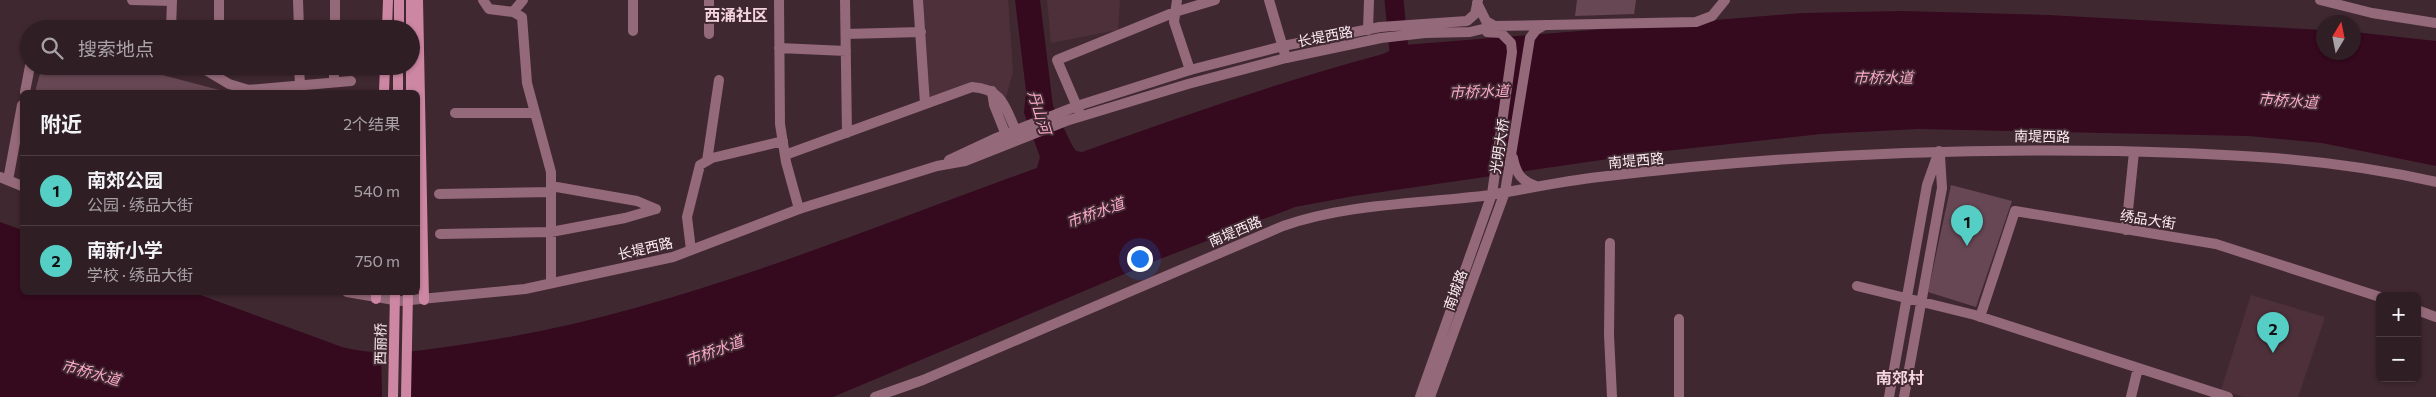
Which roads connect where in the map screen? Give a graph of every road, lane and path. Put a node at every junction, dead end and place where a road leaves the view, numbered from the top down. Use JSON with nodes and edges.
{"nodes":[{"id":1,"x":132,"y":0,"type":"edge"},
{"id":2,"x":172,"y":0,"type":"edge"},
{"id":3,"x":218,"y":0,"type":"edge"},
{"id":4,"x":298,"y":0,"type":"edge"},
{"id":5,"x":335,"y":0,"type":"edge"},
{"id":6,"x":388,"y":0,"type":"edge"},
{"id":7,"x":399,"y":0,"type":"edge"},
{"id":8,"x":411,"y":0,"type":"edge"},
{"id":9,"x":418,"y":0,"type":"edge"},
{"id":10,"x":483,"y":0,"type":"edge"},
{"id":11,"x":523,"y":0,"type":"edge"},
{"id":12,"x":633,"y":0,"type":"edge"},
{"id":13,"x":709,"y":0,"type":"edge"},
{"id":14,"x":778,"y":0,"type":"edge"},
{"id":15,"x":845,"y":0,"type":"edge"},
{"id":16,"x":918,"y":0,"type":"edge"},
{"id":17,"x":1176,"y":0,"type":"edge"},
{"id":18,"x":1215,"y":0,"type":"edge"},
{"id":19,"x":1270,"y":0,"type":"edge"},
{"id":20,"x":1369,"y":0,"type":"edge"},
{"id":21,"x":1725,"y":0,"type":"edge"},
{"id":22,"x":2320,"y":0,"type":"edge"},
{"id":23,"x":1478,"y":2,"type":"edge"},
{"id":24,"x":513,"y":12,"type":"junction"},
{"id":25,"x":1175,"y":12,"type":"junction"},
{"id":26,"x":171,"y":20,"type":"edge"},
{"id":27,"x":219,"y":20,"type":"edge"},
{"id":28,"x":299,"y":20,"type":"edge"},
{"id":29,"x":335,"y":20,"type":"edge"},
{"id":30,"x":387,"y":20,"type":"edge"},
{"id":31,"x":399,"y":20,"type":"edge"},
{"id":32,"x":411,"y":20,"type":"edge"},
{"id":33,"x":418,"y":20,"type":"edge"},
{"id":34,"x":2436,"y":23,"type":"edge"},
{"id":35,"x":1546,"y":25,"type":"junction"},
{"id":36,"x":1424,"y":28,"type":"junction"},
{"id":37,"x":1368,"y":30,"type":"junction"},
{"id":38,"x":1498,"y":30,"type":"junction"},
{"id":39,"x":633,"y":31,"type":"dead end"},
{"id":40,"x":920,"y":32,"type":"junction"},
{"id":41,"x":1380,"y":33,"type":"junction"},
{"id":42,"x":709,"y":34,"type":"dead end"},
{"id":43,"x":846,"y":34,"type":"junction"},
{"id":44,"x":1283,"y":46,"type":"junction"},
{"id":45,"x":779,"y":48,"type":"junction"},
{"id":46,"x":846,"y":51,"type":"junction"},
{"id":47,"x":1286,"y":58,"type":"junction"},
{"id":48,"x":1190,"y":70,"type":"junction"},
{"id":49,"x":28,"y":75,"type":"edge"},
{"id":50,"x":214,"y":75,"type":"edge"},
{"id":51,"x":299,"y":75,"type":"edge"},
{"id":52,"x":334,"y":75,"type":"edge"},
{"id":53,"x":385,"y":75,"type":"edge"},
{"id":54,"x":398,"y":75,"type":"edge"},
{"id":55,"x":411,"y":75,"type":"edge"},
{"id":56,"x":420,"y":75,"type":"edge"},
{"id":57,"x":219,"y":78,"type":"joint"},
{"id":58,"x":718,"y":80,"type":"dead end"},
{"id":59,"x":351,"y":81,"type":"dead end"},
{"id":60,"x":334,"y":82,"type":"junction"},
{"id":61,"x":300,"y":85,"type":"junction"},
{"id":62,"x":25,"y":90,"type":"edge"},
{"id":63,"x":247,"y":90,"type":"joint"},
{"id":64,"x":384,"y":90,"type":"edge"},
{"id":65,"x":398,"y":90,"type":"edge"},
{"id":66,"x":411,"y":90,"type":"edge"},
{"id":67,"x":420,"y":90,"type":"edge"},
{"id":68,"x":420,"y":100,"type":"edge"},
{"id":69,"x":925,"y":104,"type":"junction"},
{"id":70,"x":1079,"y":111,"type":"junction"},
{"id":71,"x":456,"y":113,"type":"dead end"},
{"id":72,"x":20,"y":114,"type":"edge"},
{"id":73,"x":535,"y":114,"type":"junction"},
{"id":74,"x":847,"y":133,"type":"junction"},
{"id":75,"x":1016,"y":133,"type":"junction"},
{"id":76,"x":783,"y":141,"type":"junction"},
{"id":77,"x":1940,"y":150,"type":"junction"},
{"id":78,"x":1512,"y":152,"type":"junction"},
{"id":79,"x":2134,"y":152,"type":"junction"},
{"id":80,"x":785,"y":155,"type":"junction"},
{"id":81,"x":707,"y":161,"type":"junction"},
{"id":82,"x":937,"y":166,"type":"junction"},
{"id":83,"x":4,"y":179,"type":"edge"},
{"id":84,"x":2436,"y":182,"type":"edge"},
{"id":85,"x":20,"y":185,"type":"edge"},
{"id":86,"x":1537,"y":187,"type":"junction"},
{"id":87,"x":551,"y":189,"type":"junction"},
{"id":88,"x":1505,"y":192,"type":"junction"},
{"id":89,"x":439,"y":194,"type":"dead end"},
{"id":90,"x":1492,"y":194,"type":"junction"},
{"id":91,"x":799,"y":209,"type":"junction"},
{"id":92,"x":2126,"y":230,"type":"junction"},
{"id":93,"x":551,"y":232,"type":"junction"},
{"id":94,"x":440,"y":234,"type":"dead end"},
{"id":95,"x":1610,"y":243,"type":"dead end"},
{"id":96,"x":691,"y":250,"type":"junction"},
{"id":97,"x":551,"y":283,"type":"junction"},
{"id":98,"x":1857,"y":286,"type":"dead end"},
{"id":99,"x":395,"y":295,"type":"edge"},
{"id":100,"x":408,"y":295,"type":"edge"},
{"id":101,"x":376,"y":296,"type":"edge"},
{"id":102,"x":2376,"y":296,"type":"edge"},
{"id":103,"x":1906,"y":298,"type":"junction"},
{"id":104,"x":424,"y":300,"type":"junction"},
{"id":105,"x":1921,"y":301,"type":"junction"},
{"id":106,"x":2421,"y":311,"type":"edge"},
{"id":107,"x":1980,"y":316,"type":"junction"},
{"id":108,"x":2436,"y":317,"type":"edge"},
{"id":109,"x":1680,"y":319,"type":"dead end"},
{"id":110,"x":2138,"y":368,"type":"junction"},
{"id":111,"x":393,"y":397,"type":"edge"},
{"id":112,"x":406,"y":397,"type":"edge"},
{"id":113,"x":875,"y":397,"type":"edge"},
{"id":114,"x":1420,"y":397,"type":"edge"},
{"id":115,"x":1430,"y":397,"type":"edge"},
{"id":116,"x":1612,"y":397,"type":"edge"},
{"id":117,"x":1679,"y":397,"type":"edge"},
{"id":118,"x":1889,"y":397,"type":"edge"},
{"id":119,"x":1904,"y":397,"type":"edge"},
{"id":120,"x":2131,"y":397,"type":"edge"},
{"id":121,"x":2228,"y":397,"type":"edge"}],
"edges":[{"from":1,"to":2,"type":"street"},
{"from":2,"to":26,"type":"street"},
{"from":3,"to":27,"type":"street"},
{"from":4,"to":28,"type":"street"},
{"from":5,"to":29,"type":"street"},
{"from":6,"to":30,"type":"main road"},
{"from":7,"to":31,"type":"main road"},
{"from":8,"to":32,"type":"main road"},
{"from":9,"to":33,"type":"main road"},
{"from":10,"to":24,"type":"street"},
{"from":11,"to":24,"type":"street"},
{"from":12,"to":39,"type":"street"},
{"from":13,"to":42,"type":"street"},
{"from":14,"to":45,"type":"street"},
{"from":15,"to":43,"type":"street"},
{"from":16,"to":40,"type":"street"},
{"from":17,"to":25,"type":"street"},
{"from":18,"to":25,"type":"street"},
{"from":19,"to":44,"type":"street"},
{"from":20,"to":37,"type":"street"},
{"from":21,"to":35,"type":"street"},
{"from":22,"to":34,"type":"street"},
{"from":23,"to":36,"type":"street","name":"长堤西路"},
{"from":23,"to":38,"type":"street","name":"光明大桥"},
{"from":24,"to":73,"type":"street"},
{"from":25,"to":48,"type":"street"},
{"from":25,"to":70,"type":"street"},
{"from":35,"to":38,"type":"street"},
{"from":35,"to":78,"type":"street","name":"光明大桥"},
{"from":36,"to":38,"type":"street","name":"长堤西路"},
{"from":36,"to":41,"type":"street","name":"长堤西路"},
{"from":37,"to":41,"type":"street","name":"长堤西路"},
{"from":37,"to":44,"type":"street","name":"长堤西路"},
{"from":38,"to":90,"type":"street","name":"光明大桥"},
{"from":40,"to":43,"type":"street"},
{"from":40,"to":69,"type":"street"},
{"from":41,"to":47,"type":"street","name":"长堤西路"},
{"from":43,"to":46,"type":"street"},
{"from":44,"to":47,"type":"street"},
{"from":44,"to":48,"type":"street","name":"长堤西路"},
{"from":45,"to":46,"type":"street"},
{"from":45,"to":76,"type":"street"},
{"from":46,"to":74,"type":"street"},
{"from":47,"to":70,"type":"street","name":"长堤西路"},
{"from":48,"to":70,"type":"street","name":"长堤西路"},
{"from":49,"to":62,"type":"street"},
{"from":50,"to":57,"type":"street"},
{"from":51,"to":61,"type":"street"},
{"from":52,"to":60,"type":"street"},
{"from":53,"to":64,"type":"main road"},
{"from":54,"to":65,"type":"main road"},
{"from":55,"to":66,"type":"main road"},
{"from":56,"to":67,"type":"main road"},
{"from":57,"to":63,"type":"street"},
{"from":58,"to":81,"type":"street"},
{"from":59,"to":60,"type":"street"},
{"from":60,"to":61,"type":"street"},
{"from":61,"to":63,"type":"street"},
{"from":68,"to":104,"type":"main road"},
{"from":69,"to":74,"type":"street"},
{"from":69,"to":75,"type":"street"},
{"from":70,"to":75,"type":"street","name":"长堤西路"},
{"from":71,"to":73,"type":"street"},
{"from":72,"to":83,"type":"street"},
{"from":73,"to":87,"type":"street"},
{"from":74,"to":80,"type":"street"},
{"from":75,"to":82,"type":"street","name":"长堤西路"},
{"from":75,"to":82,"type":"street","name":"长堤西路"},
{"from":76,"to":80,"type":"street"},
{"from":76,"to":81,"type":"street"},
{"from":77,"to":79,"type":"street","name":"南堤西路"},
{"from":77,"to":86,"type":"street","name":"南堤西路"},
{"from":77,"to":103,"type":"street"},
{"from":77,"to":105,"type":"street"},
{"from":78,"to":86,"type":"street"},
{"from":78,"to":88,"type":"street","name":"光明大桥"},
{"from":79,"to":84,"type":"street","name":"南堤西路"},
{"from":79,"to":92,"type":"street"},
{"from":80,"to":91,"type":"street"},
{"from":81,"to":96,"type":"street"},
{"from":82,"to":91,"type":"street","name":"长堤西路"},
{"from":83,"to":85,"type":"street"},
{"from":86,"to":88,"type":"street","name":"南堤西路"},
{"from":87,"to":89,"type":"street"},
{"from":87,"to":93,"type":"street"},
{"from":87,"to":93,"type":"street"},
{"from":88,"to":90,"type":"street","name":"南堤西路"},
{"from":88,"to":115,"type":"street","name":"南城路"},
{"from":90,"to":113,"type":"street","name":"南堤西路"},
{"from":90,"to":114,"type":"street","name":"南城路"},
{"from":91,"to":96,"type":"street","name":"长堤西路"},
{"from":92,"to":102,"type":"street","name":"绣品大街"},
{"from":92,"to":107,"type":"street","name":"绣品大街"},
{"from":93,"to":94,"type":"street"},
{"from":93,"to":97,"type":"street"},
{"from":95,"to":116,"type":"street"},
{"from":96,"to":97,"type":"street","name":"长堤西路"},
{"from":97,"to":104,"type":"street","name":"长堤西路"},
{"from":98,"to":103,"type":"street"},
{"from":99,"to":111,"type":"main road","name":"西丽桥","bridge":true},
{"from":100,"to":112,"type":"main road","name":"西丽桥","bridge":true},
{"from":101,"to":104,"type":"street","name":"长堤西路"},
{"from":103,"to":105,"type":"street"},
{"from":103,"to":118,"type":"street"},
{"from":105,"to":107,"type":"street"},
{"from":105,"to":119,"type":"street"},
{"from":106,"to":108,"type":"street"},
{"from":107,"to":110,"type":"street"},
{"from":109,"to":117,"type":"street"},
{"from":110,"to":120,"type":"street"},
{"from":110,"to":121,"type":"street"}]}
